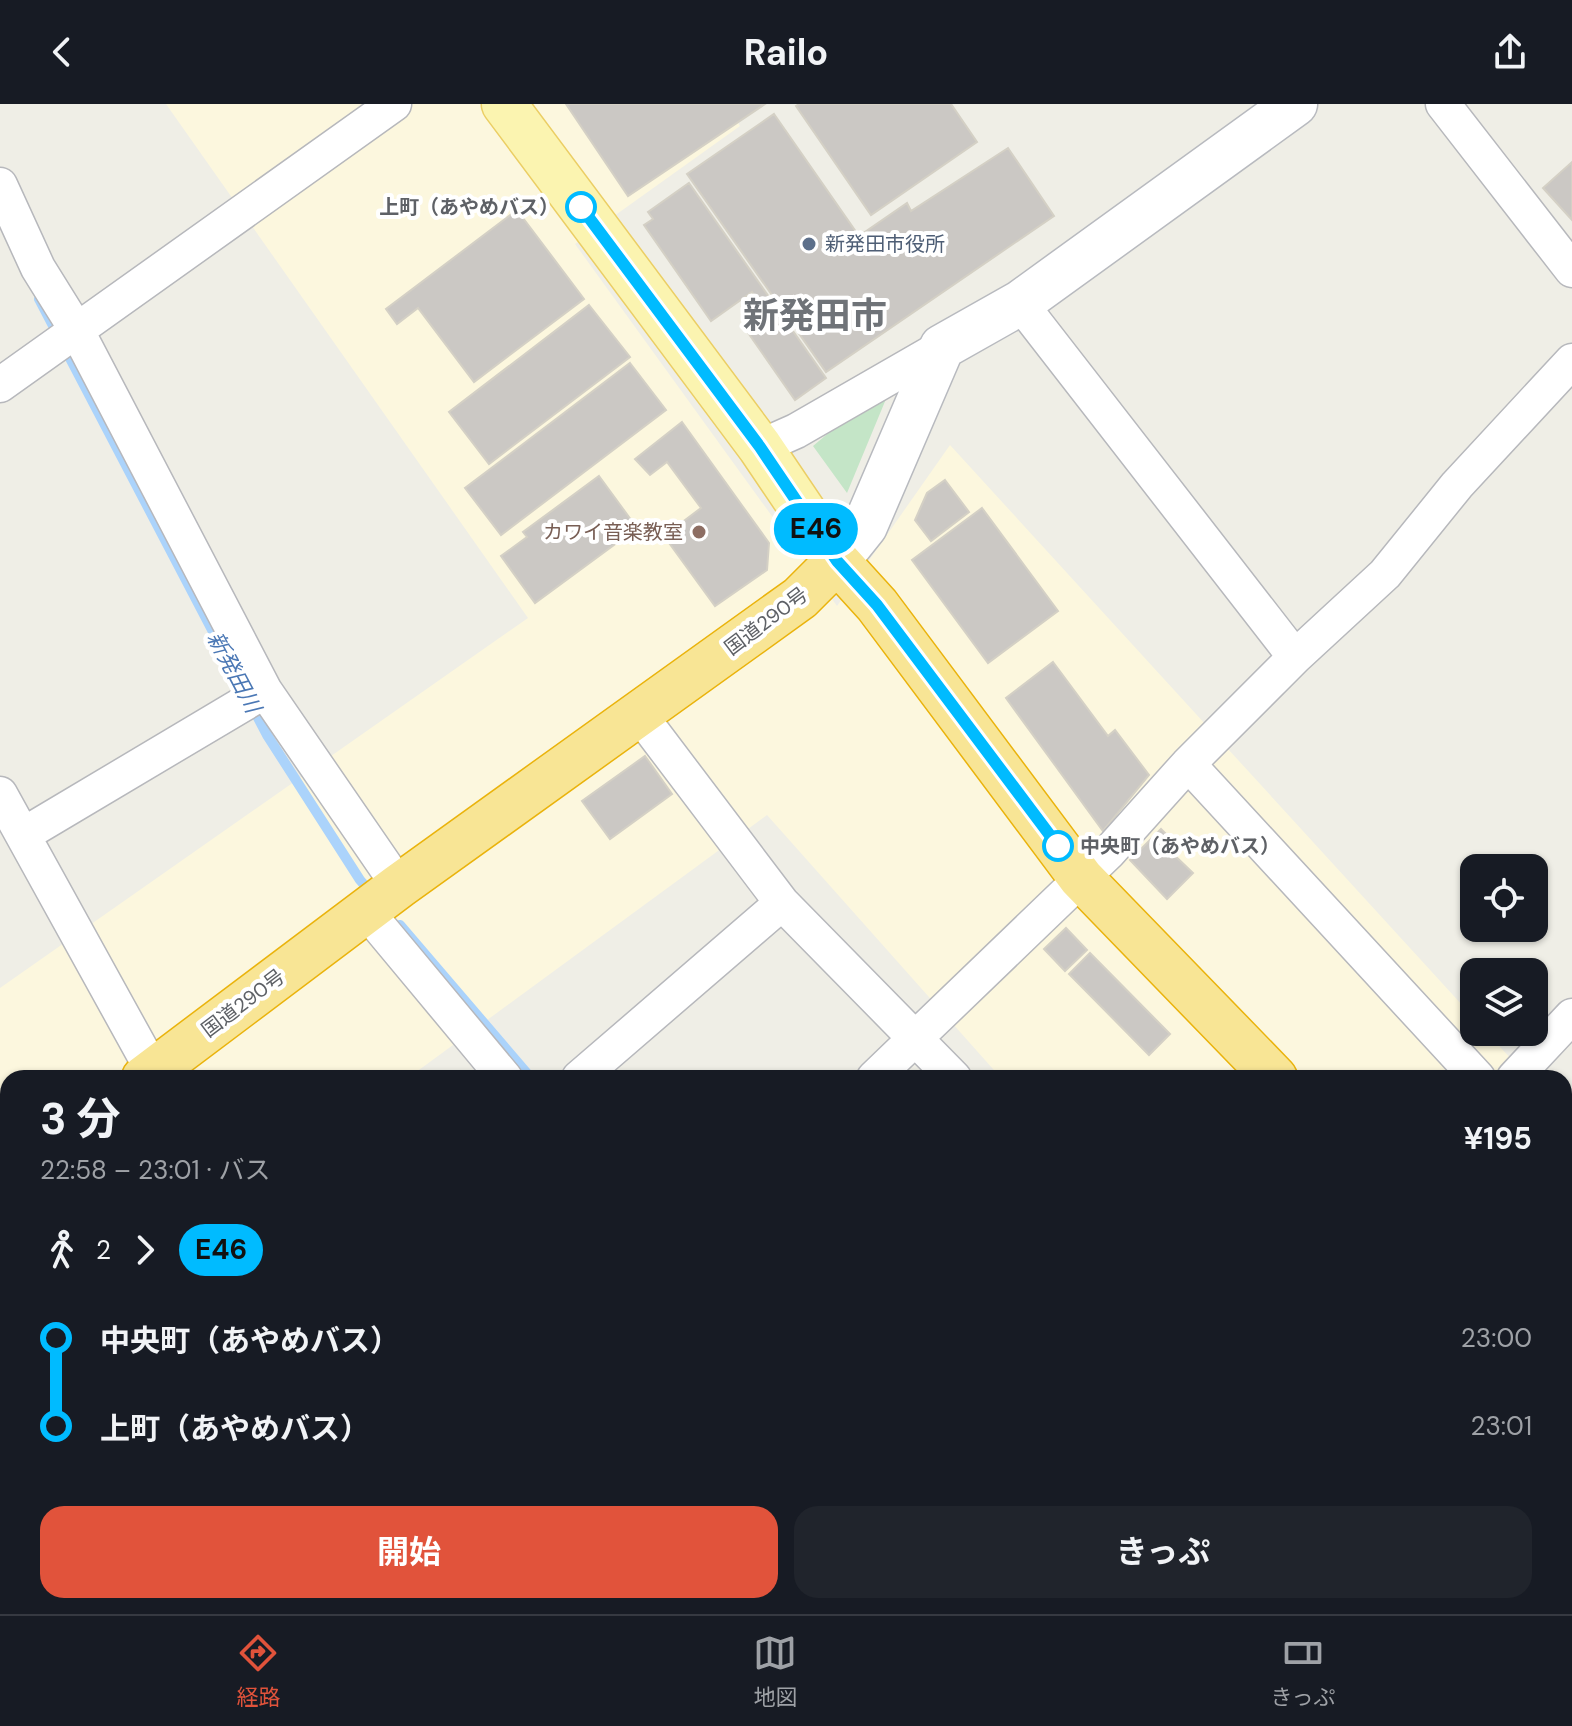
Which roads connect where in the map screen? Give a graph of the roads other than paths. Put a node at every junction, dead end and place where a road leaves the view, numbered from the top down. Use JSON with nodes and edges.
{"nodes":[{"id":1,"x":394,"y":104,"type":"edge"},
{"id":2,"x":504,"y":104,"type":"edge"},
{"id":3,"x":1295,"y":104,"type":"edge"},
{"id":4,"x":1443,"y":104,"type":"edge"},
{"id":5,"x":0,"y":185,"type":"edge"},
{"id":6,"x":1572,"y":270,"type":"edge"},
{"id":7,"x":1020,"y":303,"type":"junction"},
{"id":8,"x":76,"y":329,"type":"junction"},
{"id":9,"x":942,"y":347,"type":"junction"},
{"id":10,"x":1572,"y":361,"type":"edge"},
{"id":11,"x":0,"y":385,"type":"edge"},
{"id":12,"x":760,"y":447,"type":"junction"},
{"id":13,"x":837,"y":561,"type":"junction"},
{"id":14,"x":1295,"y":657,"type":"junction"},
{"id":15,"x":252,"y":699,"type":"junction"},
{"id":16,"x":639,"y":714,"type":"junction"},
{"id":17,"x":1188,"y":764,"type":"junction"},
{"id":18,"x":0,"y":794,"type":"edge"},
{"id":19,"x":23,"y":835,"type":"junction"},
{"id":20,"x":1081,"y":878,"type":"junction"},
{"id":21,"x":383,"y":899,"type":"junction"},
{"id":22,"x":782,"y":903,"type":"junction"},
{"id":23,"x":1572,"y":1016,"type":"edge"},
{"id":24,"x":916,"y":1040,"type":"junction"},
{"id":25,"x":146,"y":1070,"type":"edge"},
{"id":26,"x":153,"y":1070,"type":"edge"},
{"id":27,"x":500,"y":1070,"type":"edge"},
{"id":28,"x":588,"y":1070,"type":"edge"},
{"id":29,"x":883,"y":1070,"type":"edge"},
{"id":30,"x":946,"y":1070,"type":"edge"},
{"id":31,"x":1267,"y":1070,"type":"edge"},
{"id":32,"x":1471,"y":1070,"type":"edge"},
{"id":33,"x":1521,"y":1070,"type":"edge"}],
"edges":[{"from":1,"to":8,"type":"street"},
{"from":2,"to":12,"type":"main road"},
{"from":3,"to":7,"type":"street"},
{"from":4,"to":6,"type":"street"},
{"from":5,"to":8,"type":"street"},
{"from":7,"to":9,"type":"street"},
{"from":7,"to":14,"type":"street"},
{"from":8,"to":11,"type":"street"},
{"from":8,"to":15,"type":"street"},
{"from":9,"to":12,"type":"street"},
{"from":9,"to":13,"type":"street"},
{"from":10,"to":14,"type":"street"},
{"from":12,"to":13,"type":"main road"},
{"from":13,"to":16,"type":"highway","name":"国道290号"},
{"from":13,"to":20,"type":"highway"},
{"from":14,"to":17,"type":"street"},
{"from":15,"to":19,"type":"street"},
{"from":15,"to":21,"type":"street"},
{"from":16,"to":21,"type":"highway","name":"国道290号"},
{"from":16,"to":22,"type":"street"},
{"from":17,"to":20,"type":"street"},
{"from":17,"to":32,"type":"street"},
{"from":18,"to":19,"type":"street"},
{"from":19,"to":25,"type":"street"},
{"from":20,"to":24,"type":"street"},
{"from":20,"to":31,"type":"highway"},
{"from":21,"to":26,"type":"highway","name":"国道290号"},
{"from":21,"to":27,"type":"street"},
{"from":22,"to":24,"type":"street"},
{"from":22,"to":28,"type":"street"},
{"from":23,"to":33,"type":"street"},
{"from":24,"to":29,"type":"street"},
{"from":24,"to":30,"type":"street"}]}
